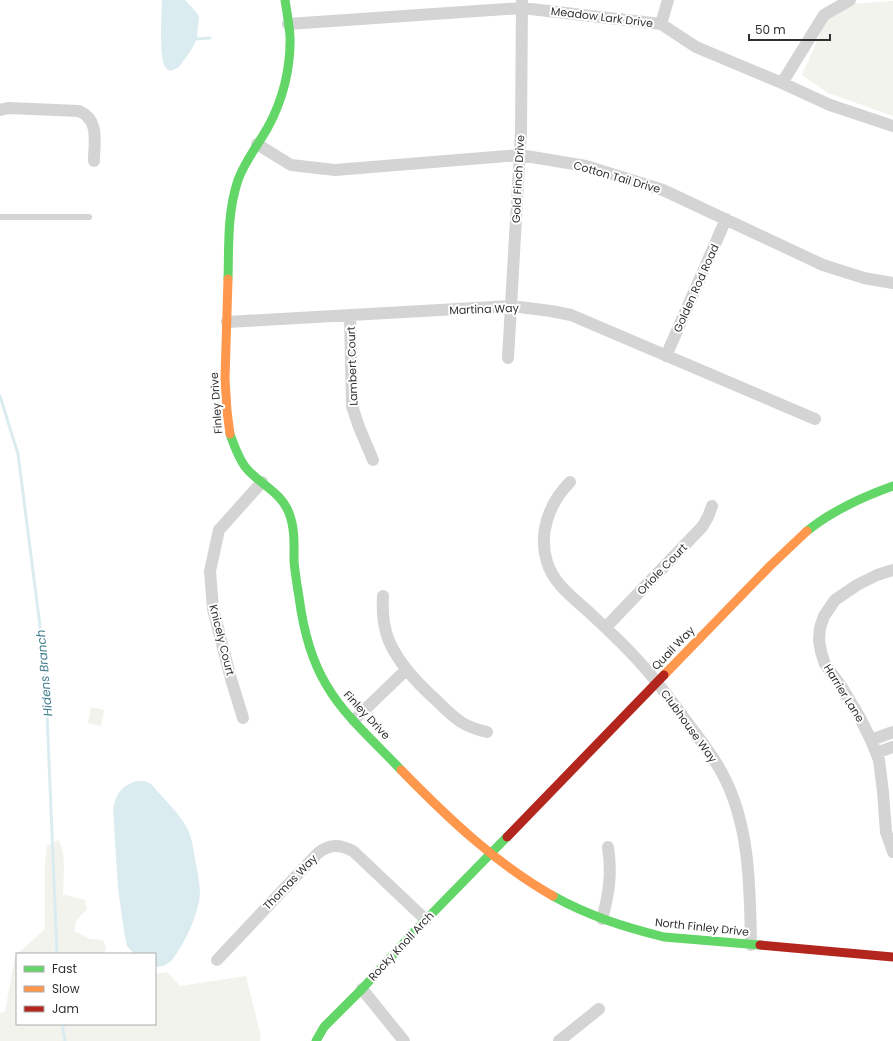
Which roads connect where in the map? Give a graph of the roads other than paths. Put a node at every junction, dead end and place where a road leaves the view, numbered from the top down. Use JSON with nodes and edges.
{"nodes":[{"id":1,"x":285,"y":0,"type":"edge"},
{"id":2,"x":668,"y":0,"type":"edge"},
{"id":3,"x":850,"y":0,"type":"edge"},
{"id":4,"x":522,"y":4,"type":"edge"},
{"id":5,"x":288,"y":24,"type":"junction"},
{"id":6,"x":661,"y":24,"type":"junction"},
{"id":7,"x":782,"y":83,"type":"junction"},
{"id":8,"x":0,"y":110,"type":"edge"},
{"id":9,"x":893,"y":126,"type":"edge"},
{"id":10,"x":257,"y":144,"type":"junction"},
{"id":11,"x":520,"y":154,"type":"junction"},
{"id":12,"x":94,"y":161,"type":"dead end"},
{"id":13,"x":0,"y":216,"type":"edge"},
{"id":14,"x":89,"y":217,"type":"dead end"},
{"id":15,"x":726,"y":219,"type":"junction"},
{"id":16,"x":893,"y":283,"type":"edge"},
{"id":17,"x":511,"y":306,"type":"junction"},
{"id":18,"x":350,"y":315,"type":"junction"},
{"id":19,"x":227,"y":322,"type":"junction"},
{"id":20,"x":666,"y":356,"type":"junction"},
{"id":21,"x":508,"y":358,"type":"dead end"},
{"id":22,"x":814,"y":419,"type":"dead end"},
{"id":23,"x":373,"y":460,"type":"dead end"},
{"id":24,"x":262,"y":482,"type":"junction"},
{"id":25,"x":570,"y":482,"type":"dead end"},
{"id":26,"x":893,"y":486,"type":"edge"},
{"id":27,"x":712,"y":506,"type":"dead end"},
{"id":28,"x":893,"y":570,"type":"edge"},
{"id":29,"x":383,"y":596,"type":"dead end"},
{"id":30,"x":606,"y":627,"type":"junction"},
{"id":31,"x":406,"y":670,"type":"junction"},
{"id":32,"x":657,"y":682,"type":"junction"},
{"id":33,"x":243,"y":718,"type":"dead end"},
{"id":34,"x":354,"y":720,"type":"junction"},
{"id":35,"x":487,"y":732,"type":"dead end"},
{"id":36,"x":893,"y":732,"type":"edge"},
{"id":37,"x":871,"y":740,"type":"junction"},
{"id":38,"x":893,"y":747,"type":"edge"},
{"id":39,"x":876,"y":753,"type":"junction"},
{"id":40,"x":429,"y":798,"type":"joint"},
{"id":41,"x":608,"y":848,"type":"dead end"},
{"id":42,"x":893,"y":852,"type":"edge"},
{"id":43,"x":490,"y":854,"type":"junction"},
{"id":44,"x":602,"y":919,"type":"junction"},
{"id":45,"x":426,"y":920,"type":"junction"},
{"id":46,"x":751,"y":944,"type":"junction"},
{"id":47,"x":893,"y":957,"type":"edge"},
{"id":48,"x":217,"y":960,"type":"dead end"},
{"id":49,"x":362,"y":989,"type":"junction"},
{"id":50,"x":598,"y":1009,"type":"dead end"},
{"id":51,"x":316,"y":1041,"type":"edge"},
{"id":52,"x":404,"y":1041,"type":"edge"},
{"id":53,"x":559,"y":1041,"type":"edge"}],
"edges":[{"from":1,"to":5,"type":"street","name":"Finley Drive"},
{"from":2,"to":6,"type":"street"},
{"from":3,"to":7,"type":"street"},
{"from":4,"to":5,"type":"street","name":"Meadow Lark Drive"},
{"from":4,"to":6,"type":"street","name":"Meadow Lark Drive"},
{"from":4,"to":11,"type":"street","name":"Gold Finch Drive"},
{"from":5,"to":10,"type":"street","name":"Finley Drive"},
{"from":6,"to":7,"type":"street","name":"Meadow Lark Drive"},
{"from":7,"to":9,"type":"street","name":"Meadow Lark Drive"},
{"from":8,"to":12,"type":"street"},
{"from":10,"to":11,"type":"street","name":"Cotton Tail Drive"},
{"from":10,"to":19,"type":"street","name":"Finley Drive"},
{"from":11,"to":15,"type":"street","name":"Cotton Tail Drive"},
{"from":11,"to":17,"type":"street","name":"Gold Finch Drive"},
{"from":13,"to":14,"type":"lane"},
{"from":15,"to":16,"type":"street","name":"Cotton Tail Drive"},
{"from":15,"to":20,"type":"street","name":"Golden Rod Road"},
{"from":17,"to":18,"type":"street","name":"Martina Way"},
{"from":17,"to":20,"type":"street","name":"Martina Way"},
{"from":17,"to":21,"type":"street","name":"Gold Finch Drive"},
{"from":18,"to":19,"type":"street","name":"Martina Way"},
{"from":18,"to":23,"type":"street","name":"Lambert Court"},
{"from":19,"to":24,"type":"street","name":"Finley Drive"},
{"from":20,"to":22,"type":"street","name":"Martina Way"},
{"from":24,"to":33,"type":"street","name":"Knicely Court"},
{"from":24,"to":34,"type":"street","name":"Finley Drive"},
{"from":25,"to":30,"type":"street","name":"Clubhouse Way"},
{"from":26,"to":32,"type":"street","name":"Quail Way"},
{"from":27,"to":30,"type":"street","name":"Oriole Court"},
{"from":28,"to":37,"type":"street","name":"Harrier Lane"},
{"from":29,"to":31,"type":"street"},
{"from":30,"to":32,"type":"street","name":"Clubhouse Way"},
{"from":31,"to":34,"type":"street"},
{"from":31,"to":35,"type":"street"},
{"from":32,"to":43,"type":"street","name":"Quail Way"},
{"from":32,"to":46,"type":"street","name":"Clubhouse Way"},
{"from":34,"to":40,"type":"street","name":"Finley Drive"},
{"from":36,"to":37,"type":"street"},
{"from":37,"to":39,"type":"street","name":"Harrier Lane"},
{"from":38,"to":39,"type":"street"},
{"from":39,"to":42,"type":"street","name":"Harrier Lane"},
{"from":40,"to":43,"type":"street","name":"North Finley Drive"},
{"from":41,"to":44,"type":"street"},
{"from":43,"to":44,"type":"street","name":"North Finley Drive"},
{"from":43,"to":45,"type":"street","name":"Rocky Knoll Arch"},
{"from":44,"to":46,"type":"street","name":"North Finley Drive"},
{"from":45,"to":48,"type":"street","name":"Thomas Way"},
{"from":45,"to":49,"type":"street","name":"Rocky Knoll Arch"},
{"from":46,"to":47,"type":"street","name":"North Finley Drive"},
{"from":49,"to":51,"type":"street","name":"Rocky Knoll Arch"},
{"from":49,"to":52,"type":"street"},
{"from":50,"to":53,"type":"street"}]}
